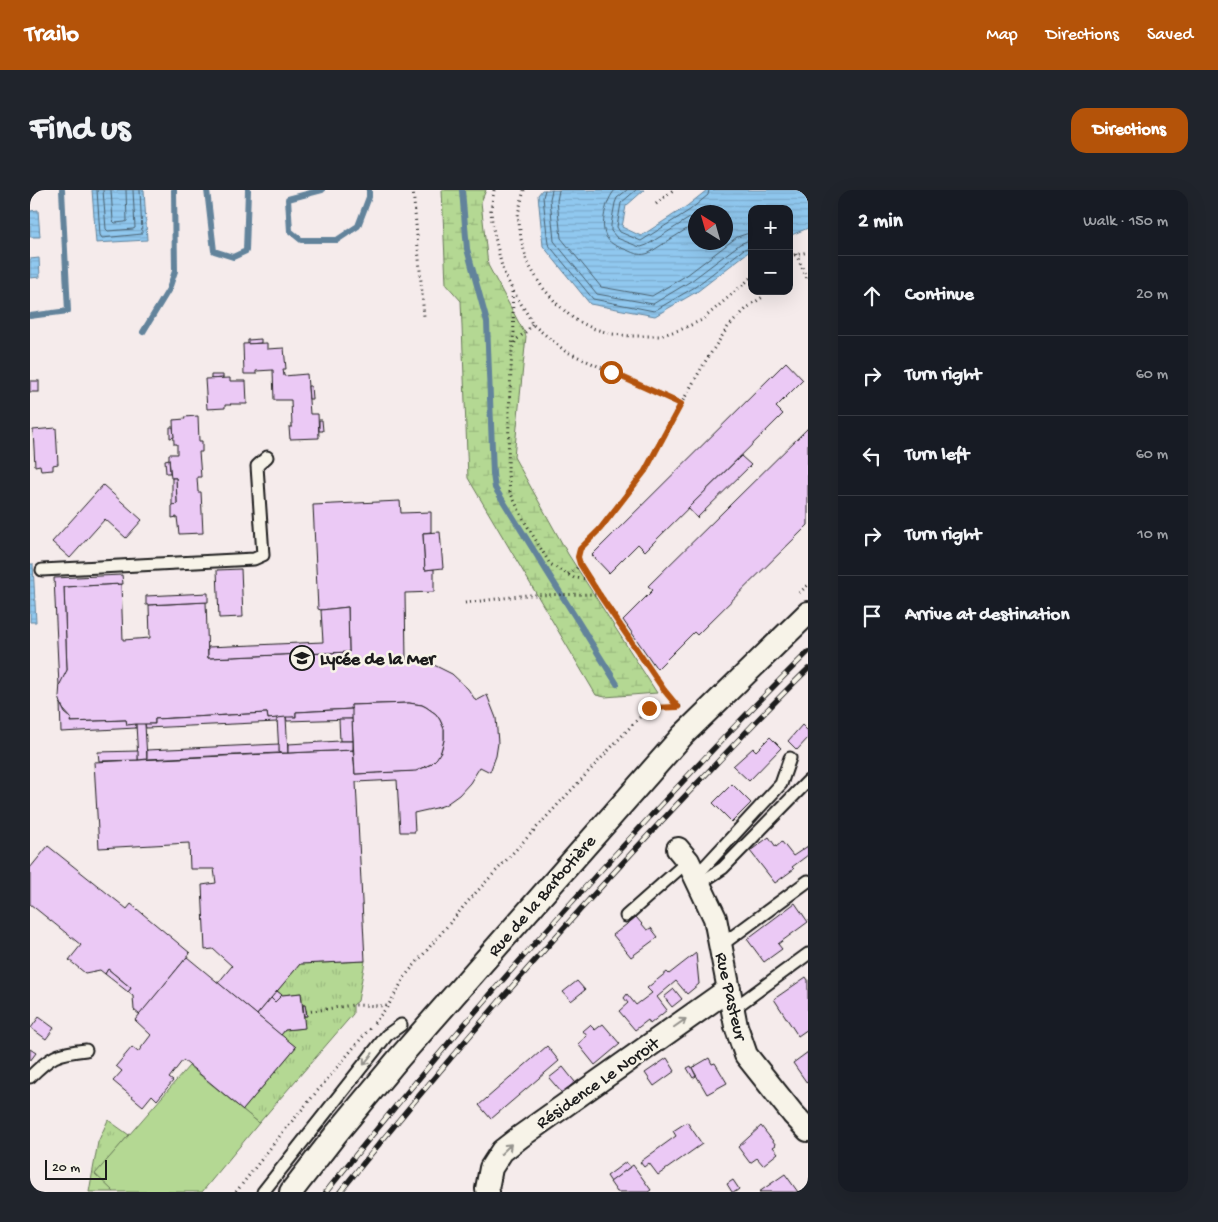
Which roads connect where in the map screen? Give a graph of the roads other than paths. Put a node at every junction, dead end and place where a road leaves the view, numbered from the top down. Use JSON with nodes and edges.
{"nodes":[{"id":1,"x":267,"y":457,"type":"dead end"},
{"id":2,"x":42,"y":570,"type":"dead end"},
{"id":3,"x":808,"y":613,"type":"edge"},
{"id":4,"x":790,"y":758,"type":"dead end"},
{"id":5,"x":808,"y":781,"type":"edge"},
{"id":6,"x":690,"y":868,"type":"junction"},
{"id":7,"x":808,"y":881,"type":"edge"},
{"id":8,"x":626,"y":916,"type":"dead end"},
{"id":9,"x":720,"y":946,"type":"junction"},
{"id":10,"x":808,"y":954,"type":"edge"},
{"id":11,"x":731,"y":999,"type":"junction"},
{"id":12,"x":401,"y":1025,"type":"dead end"},
{"id":13,"x":86,"y":1050,"type":"dead end"},
{"id":14,"x":30,"y":1077,"type":"edge"},
{"id":15,"x":808,"y":1130,"type":"edge"},
{"id":16,"x":263,"y":1192,"type":"edge"},
{"id":17,"x":291,"y":1192,"type":"edge"},
{"id":18,"x":488,"y":1192,"type":"edge"}],
"edges":[{"from":1,"to":2,"type":"lane"},
{"from":3,"to":17,"type":"street","name":"Rue de la Barbotière"},
{"from":4,"to":6,"type":"lane"},
{"from":5,"to":6,"type":"lane"},
{"from":6,"to":8,"type":"lane"},
{"from":6,"to":9,"type":"street","name":"Rue Pasteur"},
{"from":7,"to":9,"type":"lane"},
{"from":9,"to":11,"type":"street","name":"Rue Pasteur"},
{"from":10,"to":11,"type":"lane"},
{"from":11,"to":15,"type":"street","name":"Rue Pasteur"},
{"from":18,"to":11,"type":"street","name":"Résidence Le Noroit","one_way":true},
{"from":12,"to":16,"type":"lane","one_way":true},
{"from":13,"to":14,"type":"lane"}]}
